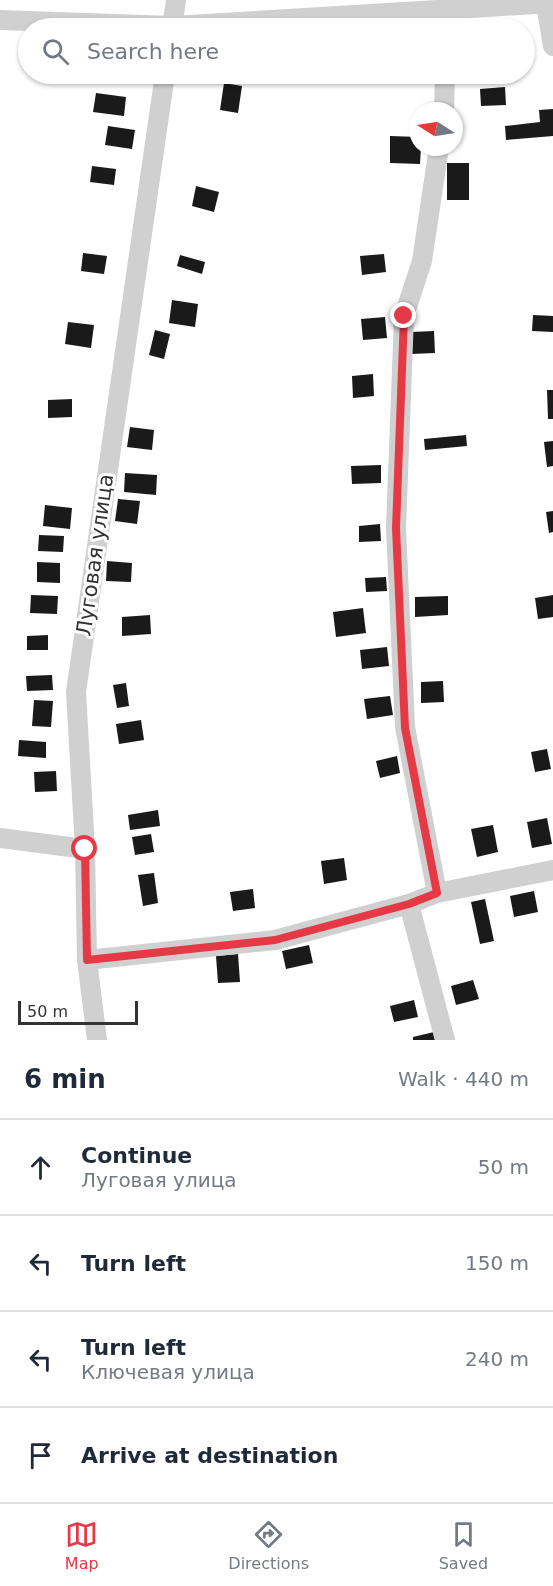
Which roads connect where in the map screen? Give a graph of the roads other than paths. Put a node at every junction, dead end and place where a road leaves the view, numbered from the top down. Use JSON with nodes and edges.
{"nodes":[{"id":1,"x":176,"y":0,"type":"edge"},
{"id":2,"x":549,"y":3,"type":"edge"},
{"id":3,"x":173,"y":18,"type":"edge"},
{"id":4,"x":454,"y":18,"type":"edge"},
{"id":5,"x":0,"y":20,"type":"edge"},
{"id":6,"x":18,"y":21,"type":"edge"},
{"id":7,"x":553,"y":46,"type":"edge"},
{"id":8,"x":164,"y":84,"type":"edge"},
{"id":9,"x":445,"y":84,"type":"edge"},
{"id":10,"x":444,"y":102,"type":"edge"},
{"id":11,"x":438,"y":156,"type":"edge"},
{"id":12,"x":0,"y":838,"type":"edge"},
{"id":13,"x":85,"y":849,"type":"junction"},
{"id":14,"x":553,"y":870,"type":"edge"},
{"id":15,"x":437,"y":893,"type":"junction"},
{"id":16,"x":409,"y":904,"type":"junction"},
{"id":17,"x":87,"y":960,"type":"junction"},
{"id":18,"x":97,"y":1040,"type":"edge"},
{"id":19,"x":445,"y":1040,"type":"edge"}],
"edges":[{"from":1,"to":3,"type":"street"},
{"from":2,"to":4,"type":"street"},
{"from":2,"to":7,"type":"street"},
{"from":5,"to":6,"type":"street"},
{"from":8,"to":13,"type":"street","name":"Луговая улица"},
{"from":9,"to":10,"type":"street"},
{"from":11,"to":15,"type":"street"},
{"from":12,"to":13,"type":"street"},
{"from":13,"to":17,"type":"street","name":"Луговая улица"},
{"from":14,"to":15,"type":"street"},
{"from":15,"to":16,"type":"street"},
{"from":16,"to":17,"type":"street"},
{"from":16,"to":19,"type":"street"},
{"from":17,"to":18,"type":"street","name":"Луговая улица"}]}
